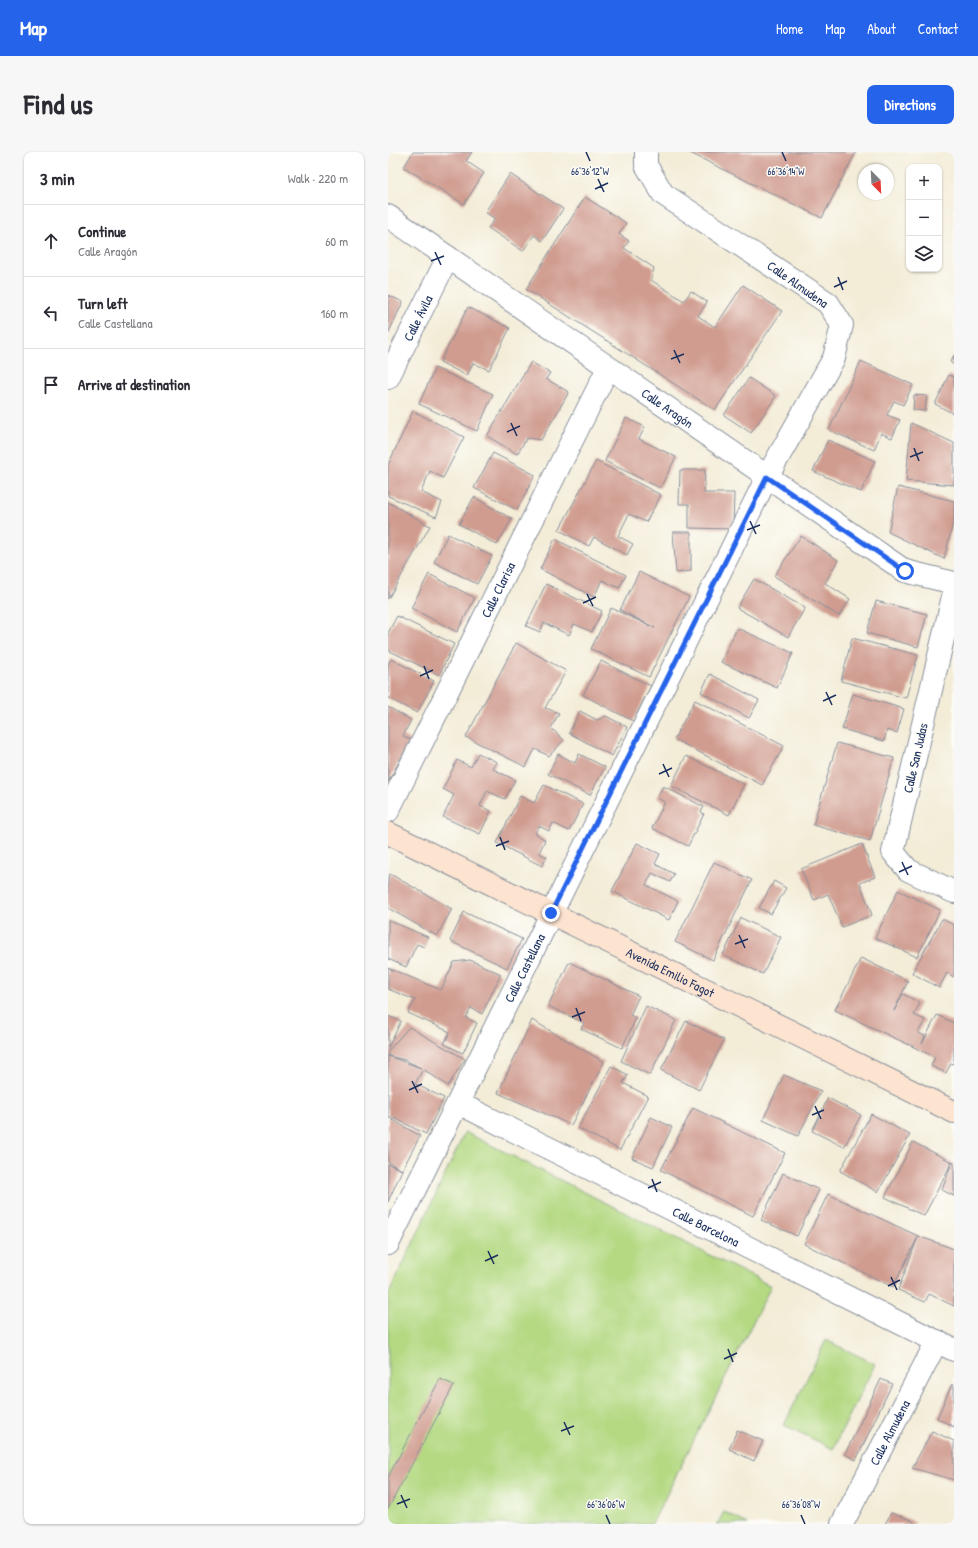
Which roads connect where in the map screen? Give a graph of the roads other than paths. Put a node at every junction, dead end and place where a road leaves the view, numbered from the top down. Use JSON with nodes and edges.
{"nodes":[{"id":1,"x":646,"y":152,"type":"edge"},
{"id":2,"x":388,"y":216,"type":"edge"},
{"id":3,"x":448,"y":257,"type":"junction"},
{"id":4,"x":608,"y":368,"type":"junction"},
{"id":5,"x":388,"y":378,"type":"edge"},
{"id":6,"x":767,"y":477,"type":"junction"},
{"id":7,"x":954,"y":583,"type":"edge"},
{"id":8,"x":954,"y":592,"type":"edge"},
{"id":9,"x":388,"y":811,"type":"edge"},
{"id":10,"x":388,"y":832,"type":"edge"},
{"id":11,"x":954,"y":892,"type":"edge"},
{"id":12,"x":551,"y":913,"type":"junction"},
{"id":13,"x":458,"y":1103,"type":"junction"},
{"id":14,"x":954,"y":1112,"type":"edge"},
{"id":15,"x":388,"y":1244,"type":"edge"},
{"id":16,"x":945,"y":1345,"type":"edge"},
{"id":17,"x":842,"y":1524,"type":"edge"}],
"edges":[{"from":1,"to":6,"type":"street","name":"Calle Almudena"},
{"from":2,"to":3,"type":"street","name":"Calle Aragón"},
{"from":3,"to":4,"type":"street","name":"Calle Aragón"},
{"from":3,"to":5,"type":"street","name":"Calle Ávila"},
{"from":4,"to":6,"type":"street","name":"Calle Aragón"},
{"from":4,"to":9,"type":"street","name":"Calle Clarisa"},
{"from":6,"to":7,"type":"street","name":"Calle Aragón"},
{"from":6,"to":12,"type":"street","name":"Calle Castellana"},
{"from":8,"to":11,"type":"street","name":"Calle San Judas"},
{"from":10,"to":12,"type":"street","name":"Avenida Emilio Fagot"},
{"from":12,"to":13,"type":"street","name":"Calle Castellana"},
{"from":12,"to":14,"type":"street","name":"Avenida Emilio Fagot"},
{"from":13,"to":15,"type":"street","name":"Calle Castellana"},
{"from":13,"to":16,"type":"street","name":"Calle Barcelona"},
{"from":16,"to":17,"type":"street","name":"Calle Almudena"}]}
